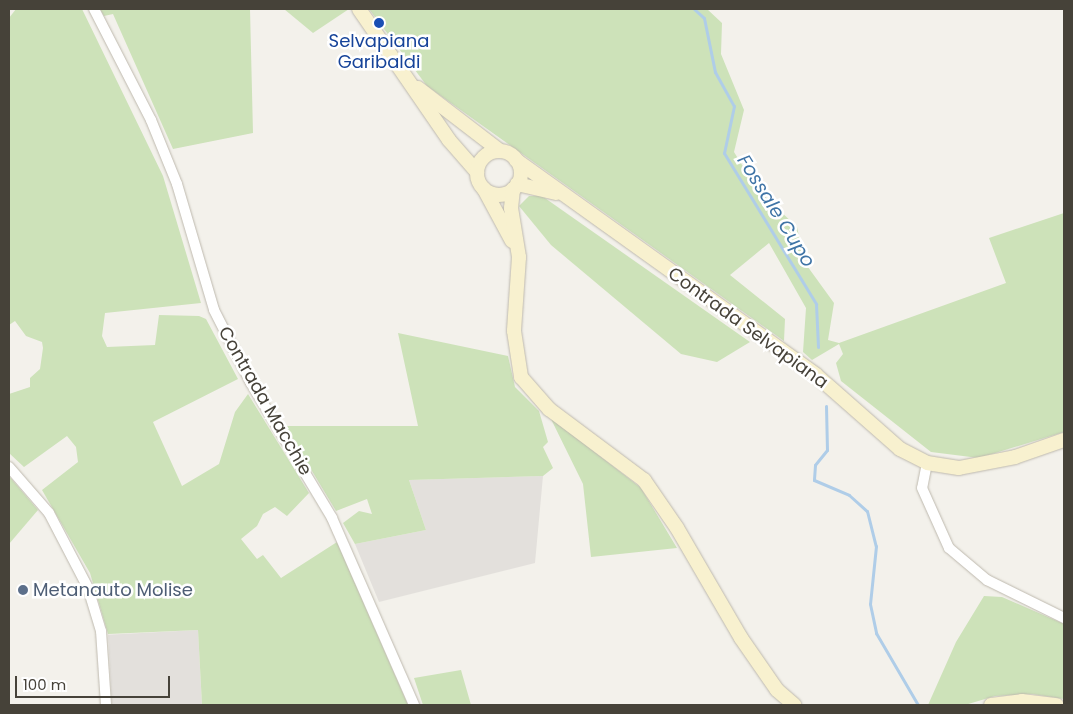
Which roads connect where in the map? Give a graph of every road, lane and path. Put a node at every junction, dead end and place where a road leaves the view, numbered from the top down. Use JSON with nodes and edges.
{"nodes":[{"id":1,"x":94,"y":9,"type":"edge"},
{"id":2,"x":359,"y":9,"type":"edge"},
{"id":3,"x":406,"y":78,"type":"junction"},
{"id":4,"x":500,"y":151,"type":"junction"},
{"id":5,"x":516,"y":160,"type":"junction"},
{"id":6,"x":477,"y":172,"type":"junction"},
{"id":7,"x":482,"y":186,"type":"junction"},
{"id":8,"x":515,"y":186,"type":"junction"},
{"id":9,"x":566,"y":196,"type":"junction"},
{"id":10,"x":519,"y":257,"type":"junction"},
{"id":11,"x":1064,"y":440,"type":"edge"},
{"id":12,"x":927,"y":463,"type":"junction"},
{"id":13,"x":9,"y":467,"type":"edge"},
{"id":14,"x":1064,"y":618,"type":"edge"},
{"id":15,"x":106,"y":705,"type":"edge"},
{"id":16,"x":414,"y":705,"type":"edge"},
{"id":17,"x":794,"y":705,"type":"edge"},
{"id":18,"x":991,"y":705,"type":"edge"},
{"id":19,"x":1057,"y":705,"type":"edge"}],
"edges":[{"from":1,"to":16,"type":"street","name":"Contrada Macchie"},
{"from":2,"to":3,"type":"main road"},
{"from":3,"to":4,"type":"main road"},
{"from":3,"to":6,"type":"main road"},
{"from":4,"to":5,"type":"main road"},
{"from":4,"to":6,"type":"main road"},
{"from":5,"to":8,"type":"main road"},
{"from":5,"to":9,"type":"main road","name":"Contrada Selvapiana"},
{"from":6,"to":7,"type":"main road"},
{"from":7,"to":8,"type":"main road"},
{"from":7,"to":10,"type":"main road"},
{"from":8,"to":9,"type":"main road","name":"Contrada Selvapiana"},
{"from":8,"to":10,"type":"main road"},
{"from":9,"to":12,"type":"main road","name":"Contrada Selvapiana"},
{"from":10,"to":17,"type":"main road"},
{"from":11,"to":12,"type":"main road","name":"Contrada Selvapiana"},
{"from":12,"to":14,"type":"street"},
{"from":13,"to":15,"type":"street"},
{"from":18,"to":19,"type":"main road"}]}
